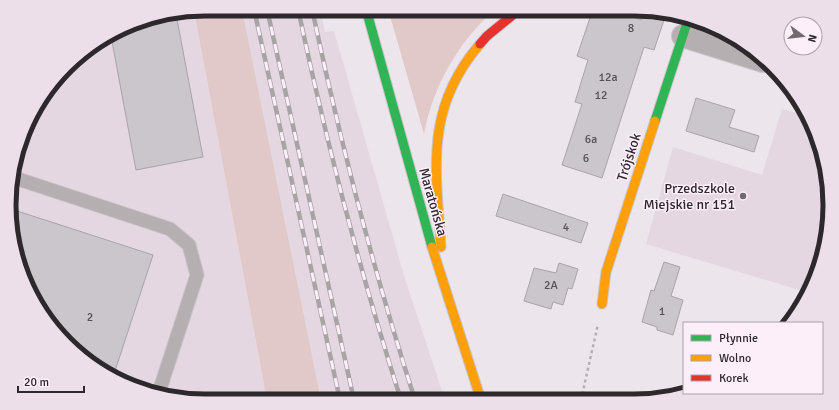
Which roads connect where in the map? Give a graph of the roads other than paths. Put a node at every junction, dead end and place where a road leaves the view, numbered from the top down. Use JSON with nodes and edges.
{"nodes":[{"id":1,"x":368,"y":16,"type":"edge"},
{"id":2,"x":511,"y":16,"type":"edge"},
{"id":3,"x":685,"y":28,"type":"edge"},
{"id":4,"x":751,"y":57,"type":"edge"},
{"id":5,"x":18,"y":179,"type":"edge"},
{"id":6,"x":443,"y":286,"type":"junction"},
{"id":7,"x":602,"y":304,"type":"road end"},
{"id":8,"x":160,"y":389,"type":"edge"},
{"id":9,"x":479,"y":394,"type":"edge"}],
"edges":[{"from":1,"to":6,"type":"street","name":"Maratońska"},
{"from":2,"to":6,"type":"street"},
{"from":3,"to":4,"type":"street"},
{"from":3,"to":7,"type":"street","name":"Trójskok"},
{"from":5,"to":8,"type":"lane"},
{"from":6,"to":9,"type":"street","name":"Maratońska"}]}
